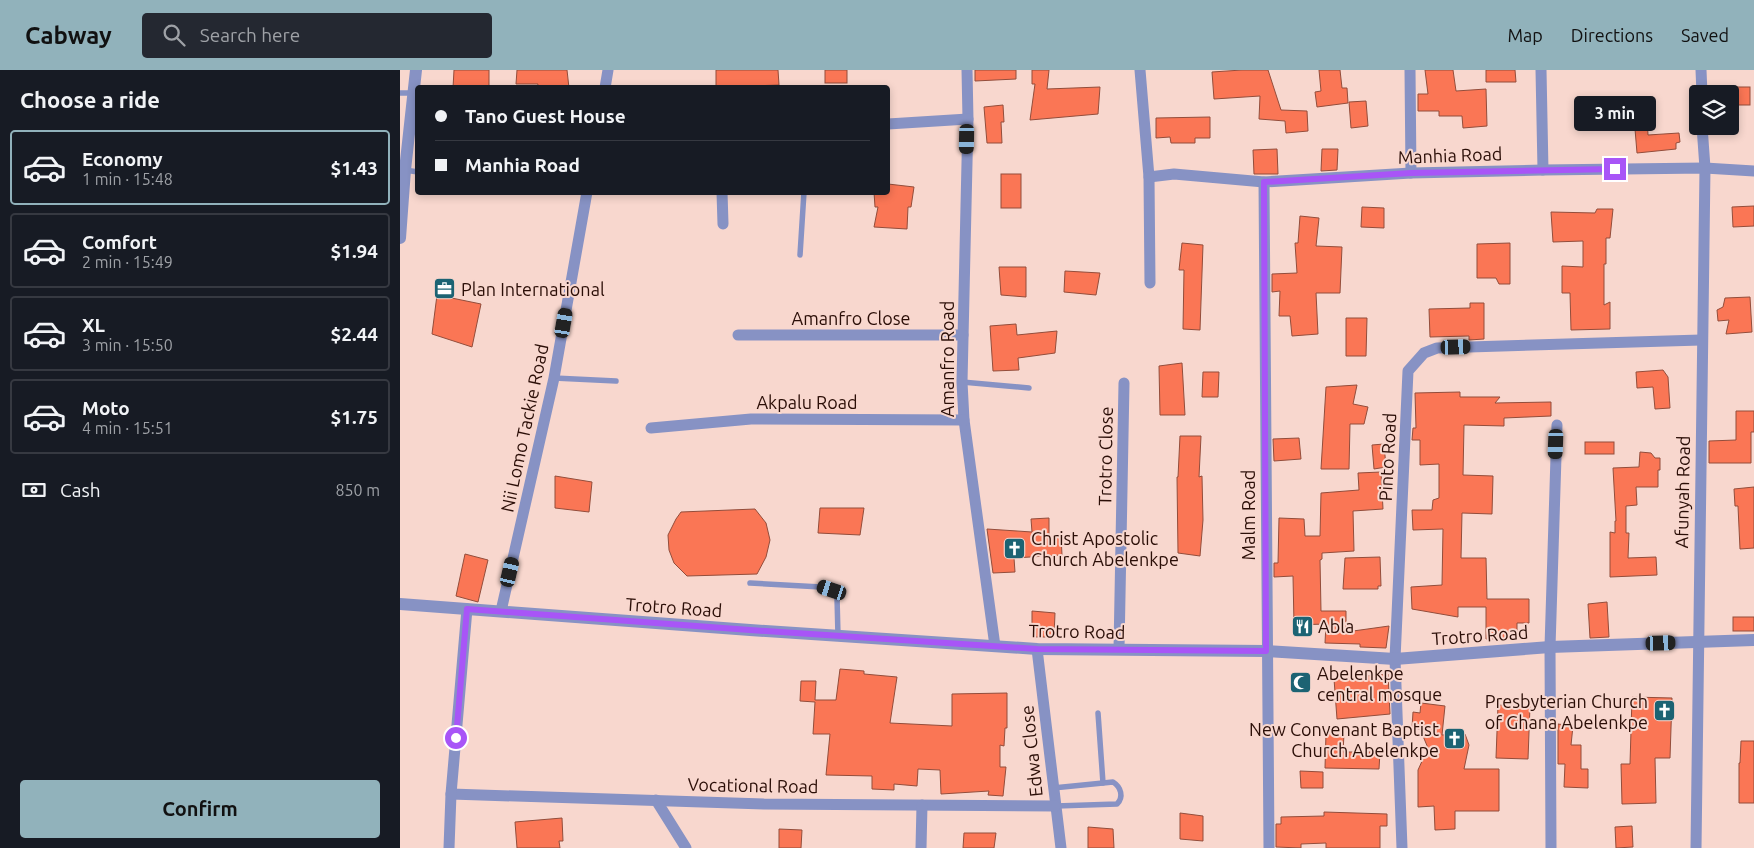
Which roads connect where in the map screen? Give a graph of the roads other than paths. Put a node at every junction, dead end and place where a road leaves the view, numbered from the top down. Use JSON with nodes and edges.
{"nodes":[{"id":1,"x":416,"y":70,"type":"edge"},
{"id":2,"x":608,"y":70,"type":"edge"},
{"id":3,"x":967,"y":70,"type":"edge"},
{"id":4,"x":1140,"y":70,"type":"edge"},
{"id":5,"x":1410,"y":70,"type":"edge"},
{"id":6,"x":1541,"y":70,"type":"edge"},
{"id":7,"x":1701,"y":70,"type":"edge"},
{"id":8,"x":606,"y":85,"type":"edge"},
{"id":9,"x":1702,"y":85,"type":"edge"},
{"id":10,"x":400,"y":93,"type":"edge"},
{"id":11,"x":414,"y":94,"type":"junction"},
{"id":12,"x":968,"y":119,"type":"junction"},
{"id":13,"x":890,"y":124,"type":"edge"},
{"id":14,"x":1702,"y":135,"type":"edge"},
{"id":15,"x":1705,"y":168,"type":"junction"},
{"id":16,"x":1543,"y":170,"type":"junction"},
{"id":17,"x":411,"y":171,"type":"edge"},
{"id":18,"x":1754,"y":171,"type":"edge"},
{"id":19,"x":1411,"y":173,"type":"junction"},
{"id":20,"x":1148,"y":177,"type":"junction"},
{"id":21,"x":1264,"y":182,"type":"junction"},
{"id":22,"x":586,"y":195,"type":"edge"},
{"id":23,"x":722,"y":195,"type":"edge"},
{"id":24,"x":804,"y":195,"type":"edge"},
{"id":25,"x":723,"y":224,"type":"dead end"},
{"id":26,"x":400,"y":238,"type":"edge"},
{"id":27,"x":800,"y":255,"type":"dead end"},
{"id":28,"x":1150,"y":283,"type":"dead end"},
{"id":29,"x":738,"y":335,"type":"dead end"},
{"id":30,"x":964,"y":335,"type":"junction"},
{"id":31,"x":1702,"y":340,"type":"junction"},
{"id":32,"x":554,"y":378,"type":"junction"},
{"id":33,"x":616,"y":381,"type":"dead end"},
{"id":34,"x":962,"y":382,"type":"junction"},
{"id":35,"x":1124,"y":383,"type":"dead end"},
{"id":36,"x":1029,"y":388,"type":"dead end"},
{"id":37,"x":964,"y":420,"type":"junction"},
{"id":38,"x":1557,"y":425,"type":"dead end"},
{"id":39,"x":651,"y":428,"type":"dead end"},
{"id":40,"x":750,"y":583,"type":"dead end"},
{"id":41,"x":400,"y":604,"type":"edge"},
{"id":42,"x":467,"y":609,"type":"junction"},
{"id":43,"x":501,"y":611,"type":"junction"},
{"id":44,"x":838,"y":636,"type":"junction"},
{"id":45,"x":1754,"y":640,"type":"edge"},
{"id":46,"x":1698,"y":642,"type":"junction"},
{"id":47,"x":995,"y":646,"type":"junction"},
{"id":48,"x":1550,"y":647,"type":"junction"},
{"id":49,"x":1037,"y":649,"type":"junction"},
{"id":50,"x":1119,"y":649,"type":"junction"},
{"id":51,"x":1266,"y":651,"type":"junction"},
{"id":52,"x":1395,"y":659,"type":"junction"},
{"id":53,"x":1098,"y":714,"type":"dead end"},
{"id":54,"x":1102,"y":783,"type":"junction"},
{"id":55,"x":1053,"y":788,"type":"junction"},
{"id":56,"x":451,"y":794,"type":"junction"},
{"id":57,"x":656,"y":800,"type":"junction"},
{"id":58,"x":922,"y":805,"type":"junction"},
{"id":59,"x":1055,"y":806,"type":"junction"},
{"id":60,"x":448,"y":848,"type":"edge"},
{"id":61,"x":686,"y":848,"type":"edge"},
{"id":62,"x":921,"y":848,"type":"edge"},
{"id":63,"x":1061,"y":848,"type":"edge"},
{"id":64,"x":1269,"y":848,"type":"edge"},
{"id":65,"x":1402,"y":848,"type":"edge"},
{"id":66,"x":1551,"y":848,"type":"edge"},
{"id":67,"x":1696,"y":848,"type":"edge"}],
"edges":[{"from":1,"to":11,"type":"street"},
{"from":2,"to":8,"type":"street"},
{"from":3,"to":12,"type":"street","name":"Amanfro Road"},
{"from":4,"to":20,"type":"street"},
{"from":5,"to":19,"type":"street"},
{"from":6,"to":16,"type":"street"},
{"from":7,"to":9,"type":"street"},
{"from":10,"to":11,"type":"lane"},
{"from":11,"to":17,"type":"street"},
{"from":12,"to":13,"type":"street"},
{"from":12,"to":30,"type":"street","name":"Amanfro Road"},
{"from":14,"to":15,"type":"street","name":"Afunyah Road"},
{"from":15,"to":16,"type":"street","name":"Manhia Road"},
{"from":15,"to":18,"type":"street","name":"Manhia Road"},
{"from":15,"to":31,"type":"street","name":"Afunyah Road"},
{"from":16,"to":19,"type":"street","name":"Manhia Road"},
{"from":17,"to":26,"type":"street"},
{"from":19,"to":21,"type":"street","name":"Manhia Road"},
{"from":20,"to":21,"type":"street","name":"Manhia Road"},
{"from":20,"to":28,"type":"street"},
{"from":21,"to":51,"type":"street","name":"Malm Road"},
{"from":22,"to":32,"type":"street","name":"Nii Lomo Tackie Road"},
{"from":23,"to":25,"type":"street"},
{"from":24,"to":27,"type":"lane"},
{"from":29,"to":30,"type":"street","name":"Amanfro Close"},
{"from":30,"to":34,"type":"street","name":"Amanfro Road"},
{"from":31,"to":46,"type":"street","name":"Afunyah Road"},
{"from":31,"to":52,"type":"street","name":"Pinto Road"},
{"from":32,"to":33,"type":"lane"},
{"from":32,"to":43,"type":"street","name":"Nii Lomo Tackie Road"},
{"from":34,"to":36,"type":"lane"},
{"from":34,"to":37,"type":"street","name":"Amanfro Road"},
{"from":35,"to":50,"type":"street","name":"Trotro Close"},
{"from":37,"to":39,"type":"street","name":"Akpalu Road"},
{"from":37,"to":47,"type":"street","name":"Amanfro Road"},
{"from":38,"to":48,"type":"street"},
{"from":40,"to":44,"type":"lane"},
{"from":41,"to":42,"type":"street","name":"Trotro Road"},
{"from":42,"to":43,"type":"street","name":"Trotro Road"},
{"from":42,"to":56,"type":"street"},
{"from":43,"to":44,"type":"street","name":"Trotro Road"},
{"from":44,"to":47,"type":"street","name":"Trotro Road"},
{"from":45,"to":46,"type":"street","name":"Trotro Road"},
{"from":46,"to":48,"type":"street","name":"Trotro Road"},
{"from":46,"to":67,"type":"street","name":"Afunyah Road"},
{"from":47,"to":49,"type":"street","name":"Trotro Road"},
{"from":48,"to":52,"type":"street","name":"Trotro Road"},
{"from":48,"to":66,"type":"street"},
{"from":49,"to":50,"type":"street","name":"Trotro Road"},
{"from":49,"to":55,"type":"street","name":"Edwa Close"},
{"from":50,"to":51,"type":"street","name":"Trotro Road"},
{"from":51,"to":52,"type":"street","name":"Trotro Road"},
{"from":51,"to":64,"type":"street","name":"Malm Road"},
{"from":52,"to":65,"type":"street","name":"Pinto Road"},
{"from":53,"to":54,"type":"lane"},
{"from":54,"to":55,"type":"lane"},
{"from":54,"to":59,"type":"lane"},
{"from":55,"to":59,"type":"street","name":"Edwa Close"},
{"from":56,"to":57,"type":"street","name":"Vocational Road"},
{"from":56,"to":60,"type":"street"},
{"from":57,"to":58,"type":"street","name":"Vocational Road"},
{"from":57,"to":61,"type":"street"},
{"from":58,"to":59,"type":"street","name":"Vocational Road"},
{"from":58,"to":62,"type":"street"},
{"from":59,"to":63,"type":"street","name":"Edwa Close"}]}
